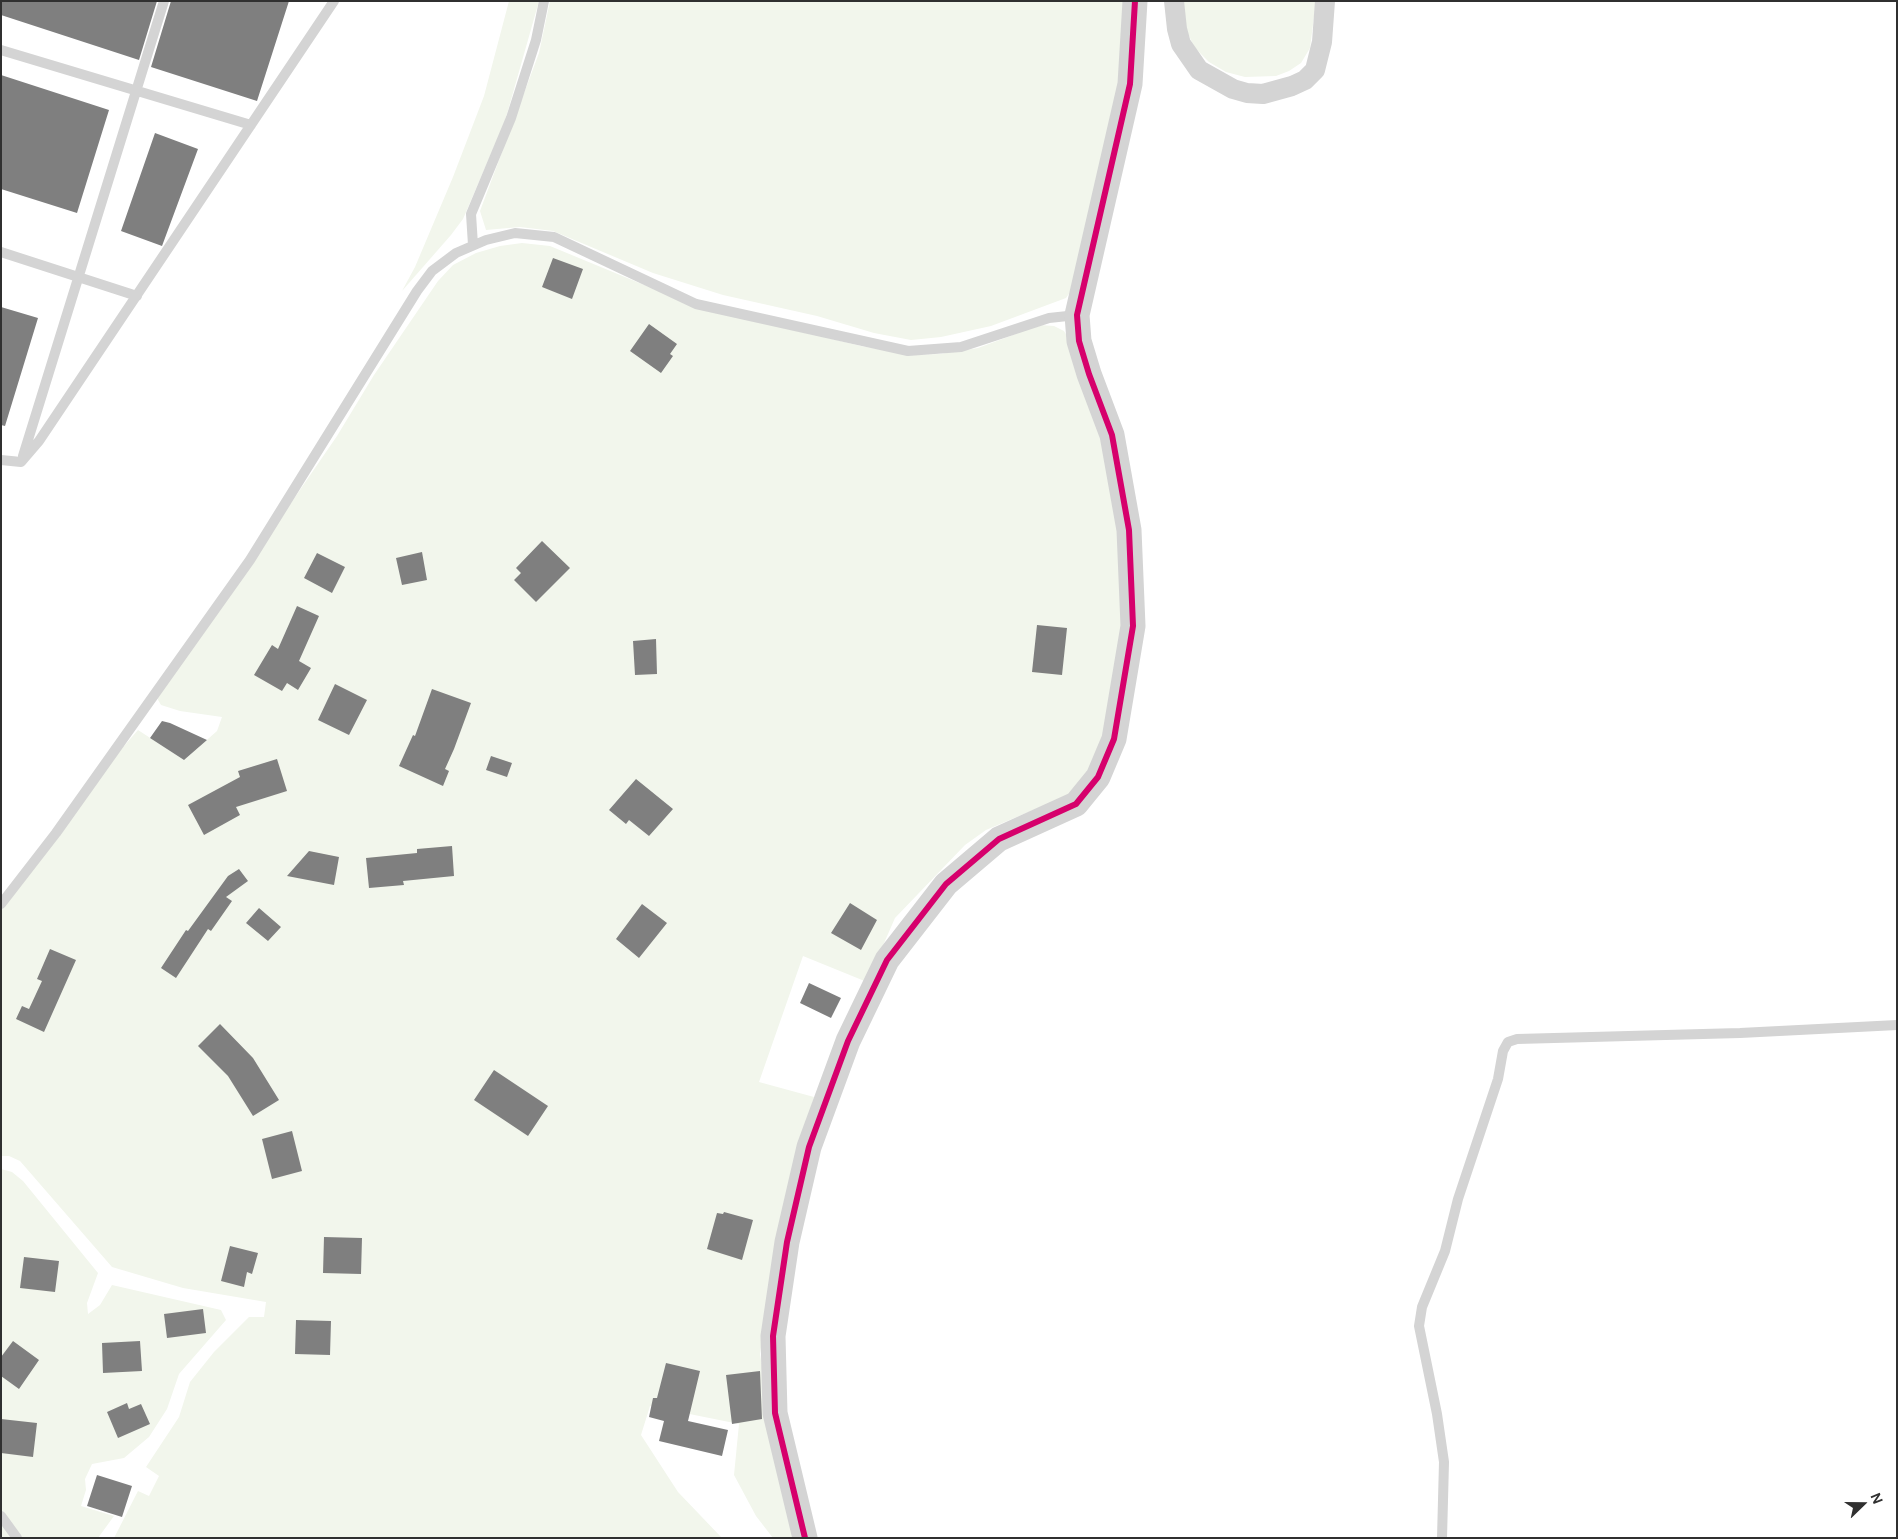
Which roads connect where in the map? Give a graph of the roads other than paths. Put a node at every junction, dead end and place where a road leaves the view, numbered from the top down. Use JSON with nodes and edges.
{"nodes":[{"id":1,"x":164,"y":1,"type":"edge"},
{"id":2,"x":334,"y":1,"type":"edge"},
{"id":3,"x":544,"y":1,"type":"edge"},
{"id":4,"x":1135,"y":1,"type":"edge"},
{"id":5,"x":1174,"y":1,"type":"edge"},
{"id":6,"x":1325,"y":1,"type":"edge"},
{"id":7,"x":1,"y":50,"type":"edge"},
{"id":8,"x":136,"y":90,"type":"junction"},
{"id":9,"x":251,"y":125,"type":"junction"},
{"id":10,"x":473,"y":245,"type":"junction"},
{"id":11,"x":1,"y":252,"type":"edge"},
{"id":12,"x":80,"y":277,"type":"junction"},
{"id":13,"x":137,"y":296,"type":"junction"},
{"id":14,"x":1077,"y":314,"type":"junction"},
{"id":15,"x":1,"y":460,"type":"edge"},
{"id":16,"x":21,"y":462,"type":"junction"},
{"id":17,"x":1,"y":904,"type":"edge"},
{"id":18,"x":1897,"y":1025,"type":"edge"},
{"id":19,"x":1,"y":1516,"type":"edge"},
{"id":20,"x":17,"y":1538,"type":"edge"},
{"id":21,"x":805,"y":1538,"type":"edge"},
{"id":22,"x":1442,"y":1538,"type":"edge"}],
"edges":[{"from":1,"to":8,"type":"lane"},
{"from":2,"to":9,"type":"lane"},
{"from":3,"to":10,"type":"lane"},
{"from":4,"to":14,"type":"street"},
{"from":5,"to":6,"type":"street"},
{"from":7,"to":8,"type":"lane"},
{"from":8,"to":9,"type":"lane"},
{"from":8,"to":12,"type":"lane"},
{"from":9,"to":13,"type":"lane"},
{"from":10,"to":14,"type":"lane"},
{"from":10,"to":17,"type":"lane"},
{"from":11,"to":12,"type":"lane"},
{"from":12,"to":13,"type":"lane"},
{"from":12,"to":16,"type":"lane"},
{"from":13,"to":16,"type":"lane"},
{"from":14,"to":21,"type":"street"},
{"from":15,"to":16,"type":"lane"},
{"from":18,"to":22,"type":"lane"},
{"from":19,"to":20,"type":"lane"}]}
